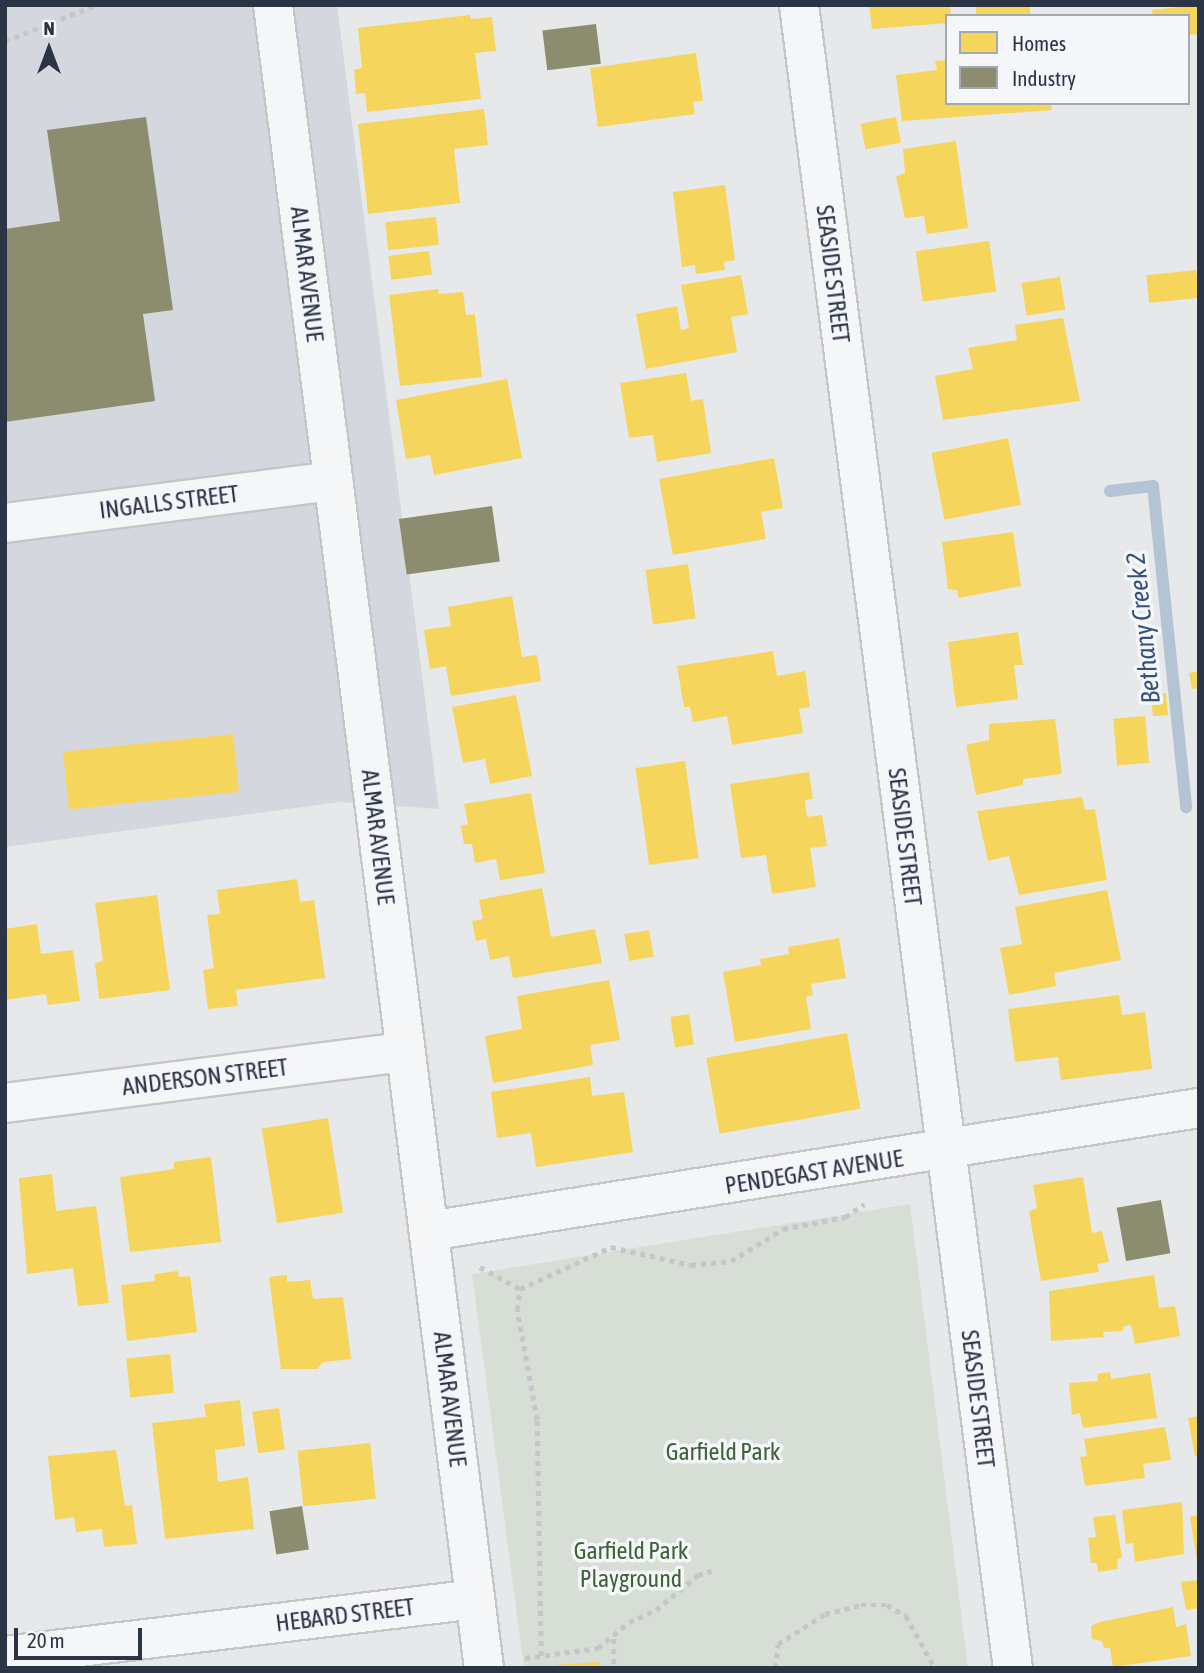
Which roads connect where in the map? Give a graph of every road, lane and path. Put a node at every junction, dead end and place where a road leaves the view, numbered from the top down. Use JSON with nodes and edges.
{"nodes":[{"id":1,"x":96,"y":5,"type":"edge"},
{"id":2,"x":273,"y":5,"type":"edge"},
{"id":3,"x":799,"y":5,"type":"edge"},
{"id":4,"x":5,"y":41,"type":"edge"},
{"id":5,"x":332,"y":481,"type":"junction"},
{"id":6,"x":5,"y":523,"type":"edge"},
{"id":7,"x":405,"y":1052,"type":"junction"},
{"id":8,"x":5,"y":1103,"type":"edge"},
{"id":9,"x":1199,"y":1108,"type":"edge"},
{"id":10,"x":947,"y":1152,"type":"junction"},
{"id":11,"x":867,"y":1202,"type":"dead end"},
{"id":12,"x":429,"y":1231,"type":"junction"},
{"id":13,"x":480,"y":1267,"type":"dead end"},
{"id":14,"x":520,"y":1289,"type":"junction"},
{"id":15,"x":711,"y":1570,"type":"dead end"},
{"id":16,"x":475,"y":1599,"type":"junction"},
{"id":17,"x":614,"y":1639,"type":"junction"},
{"id":18,"x":5,"y":1656,"type":"edge"},
{"id":19,"x":541,"y":1656,"type":"junction"},
{"id":20,"x":525,"y":1658,"type":"dead end"},
{"id":21,"x":484,"y":1668,"type":"edge"},
{"id":22,"x":614,"y":1668,"type":"edge"},
{"id":23,"x":775,"y":1668,"type":"edge"},
{"id":24,"x":934,"y":1668,"type":"edge"},
{"id":25,"x":1013,"y":1668,"type":"edge"}],
"edges":[{"from":1,"to":4,"type":"path"},
{"from":2,"to":5,"type":"street","name":"ALMAR AVENUE"},
{"from":3,"to":10,"type":"street","name":"SEASIDE STREET"},
{"from":5,"to":6,"type":"street","name":"INGALLS STREET"},
{"from":5,"to":7,"type":"street","name":"ALMAR AVENUE"},
{"from":7,"to":8,"type":"street","name":"ANDERSON STREET"},
{"from":7,"to":12,"type":"street","name":"ALMAR AVENUE"},
{"from":9,"to":10,"type":"street","name":"PENDEGAST AVENUE"},
{"from":10,"to":12,"type":"street","name":"PENDEGAST AVENUE"},
{"from":10,"to":25,"type":"street","name":"SEASIDE STREET"},
{"from":11,"to":14,"type":"path"},
{"from":12,"to":16,"type":"street","name":"ALMAR AVENUE"},
{"from":13,"to":14,"type":"path"},
{"from":14,"to":19,"type":"path"},
{"from":15,"to":17,"type":"path"},
{"from":16,"to":18,"type":"street","name":"HEBARD STREET"},
{"from":16,"to":21,"type":"street","name":"ALMAR AVENUE"},
{"from":17,"to":19,"type":"path"},
{"from":17,"to":22,"type":"path"},
{"from":19,"to":20,"type":"path"},
{"from":23,"to":24,"type":"path"}]}
